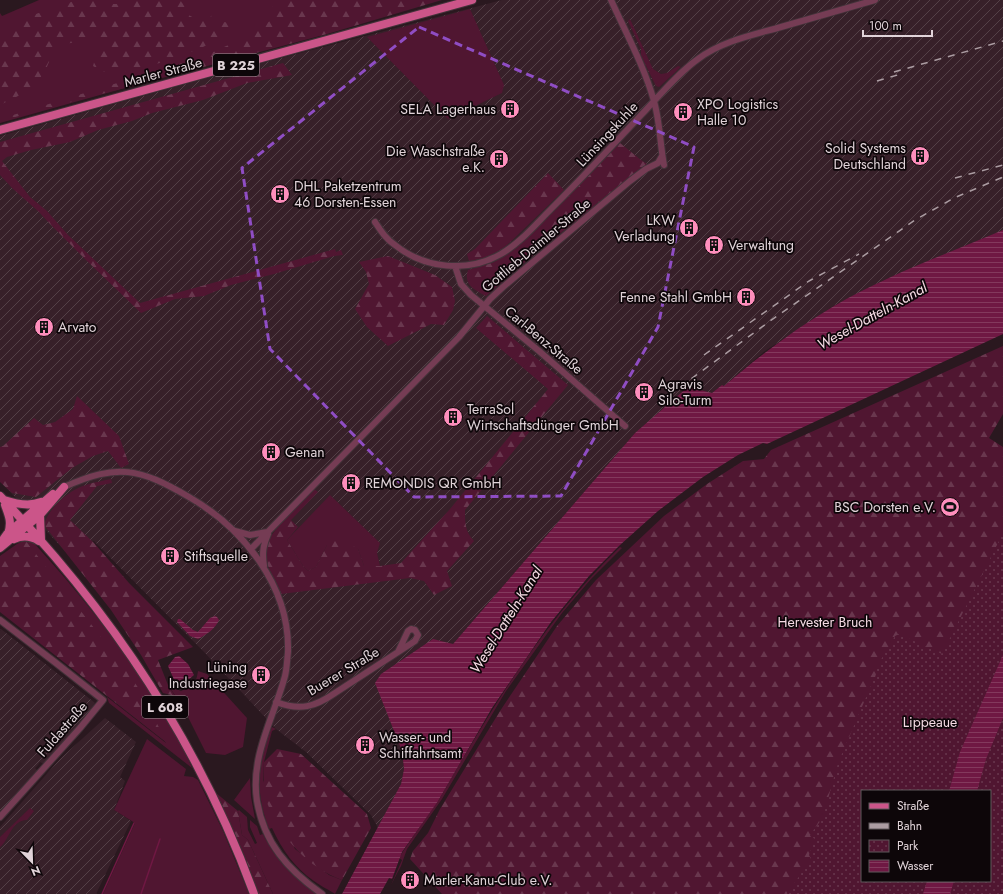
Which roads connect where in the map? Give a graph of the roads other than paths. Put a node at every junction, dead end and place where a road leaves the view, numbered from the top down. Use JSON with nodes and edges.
{"nodes":[{"id":1,"x":472,"y":0,"type":"edge"},
{"id":2,"x":611,"y":0,"type":"edge"},
{"id":3,"x":875,"y":0,"type":"edge"},
{"id":4,"x":654,"y":101,"type":"junction"},
{"id":5,"x":0,"y":130,"type":"edge"},
{"id":6,"x":662,"y":156,"type":"junction"},
{"id":7,"x":664,"y":165,"type":"dead end"},
{"id":8,"x":375,"y":222,"type":"dead end"},
{"id":9,"x":455,"y":266,"type":"junction"},
{"id":10,"x":484,"y":306,"type":"junction"},
{"id":11,"x":625,"y":426,"type":"dead end"},
{"id":12,"x":64,"y":487,"type":"junction"},
{"id":13,"x":2,"y":498,"type":"edge"},
{"id":14,"x":44,"y":501,"type":"junction"},
{"id":15,"x":40,"y":515,"type":"junction"},
{"id":16,"x":25,"y":523,"type":"junction"},
{"id":17,"x":234,"y":530,"type":"junction"},
{"id":18,"x":268,"y":532,"type":"junction"},
{"id":19,"x":9,"y":538,"type":"junction"},
{"id":20,"x":0,"y":544,"type":"edge"},
{"id":21,"x":44,"y":544,"type":"junction"},
{"id":22,"x":0,"y":548,"type":"edge"},
{"id":23,"x":251,"y":549,"type":"junction"},
{"id":24,"x":265,"y":569,"type":"junction"},
{"id":25,"x":0,"y":620,"type":"edge"},
{"id":26,"x":398,"y":652,"type":"dead end"},
{"id":27,"x":276,"y":702,"type":"junction"},
{"id":28,"x":0,"y":817,"type":"edge"},
{"id":29,"x":254,"y":894,"type":"edge"},
{"id":30,"x":322,"y":894,"type":"edge"}],
"edges":[{"from":1,"to":5,"type":"main road","name":"Marler Straße","number":"B 225"},
{"from":2,"to":4,"type":"street"},
{"from":3,"to":4,"type":"street","name":"Lünsingskuhle"},
{"from":4,"to":6,"type":"street"},
{"from":4,"to":9,"type":"street","name":"Lünsingskuhle"},
{"from":6,"to":7,"type":"street"},
{"from":6,"to":10,"type":"street","name":"Gottlieb-Daimler-Straße"},
{"from":8,"to":9,"type":"street","name":"Lünsingskuhle"},
{"from":9,"to":10,"type":"street","name":"Carl-Benz-Straße"},
{"from":10,"to":11,"type":"street","name":"Carl-Benz-Straße"},
{"from":10,"to":18,"type":"street","name":"Gottlieb-Daimler-Straße"},
{"from":12,"to":14,"type":"main road"},
{"from":12,"to":15,"type":"main road"},
{"from":12,"to":17,"type":"street","name":"Buerer Straße"},
{"from":13,"to":14,"type":"main road"},
{"from":13,"to":16,"type":"main road","number":"L 608"},
{"from":13,"to":19,"type":"main road"},
{"from":14,"to":16,"type":"main road"},
{"from":15,"to":16,"type":"main road"},
{"from":15,"to":21,"type":"main road"},
{"from":16,"to":19,"type":"main road"},
{"from":16,"to":21,"type":"main road","number":"L 608"},
{"from":17,"to":18,"type":"street"},
{"from":17,"to":23,"type":"street","name":"Buerer Straße"},
{"from":18,"to":23,"type":"street","name":"Gottlieb-Daimler-Straße"},
{"from":18,"to":24,"type":"street","name":"Gottlieb-Daimler-Straße"},
{"from":19,"to":20,"type":"main road"},
{"from":19,"to":21,"type":"main road"},
{"from":19,"to":22,"type":"main road"},
{"from":21,"to":29,"type":"main road","number":"L 608"},
{"from":23,"to":24,"type":"street","name":"Buerer Straße"},
{"from":24,"to":27,"type":"street","name":"Buerer Straße"},
{"from":25,"to":28,"type":"street","name":"Fuldastraße"},
{"from":26,"to":27,"type":"street","name":"Buerer Straße"},
{"from":27,"to":30,"type":"street","name":"Buerer Straße"}]}
